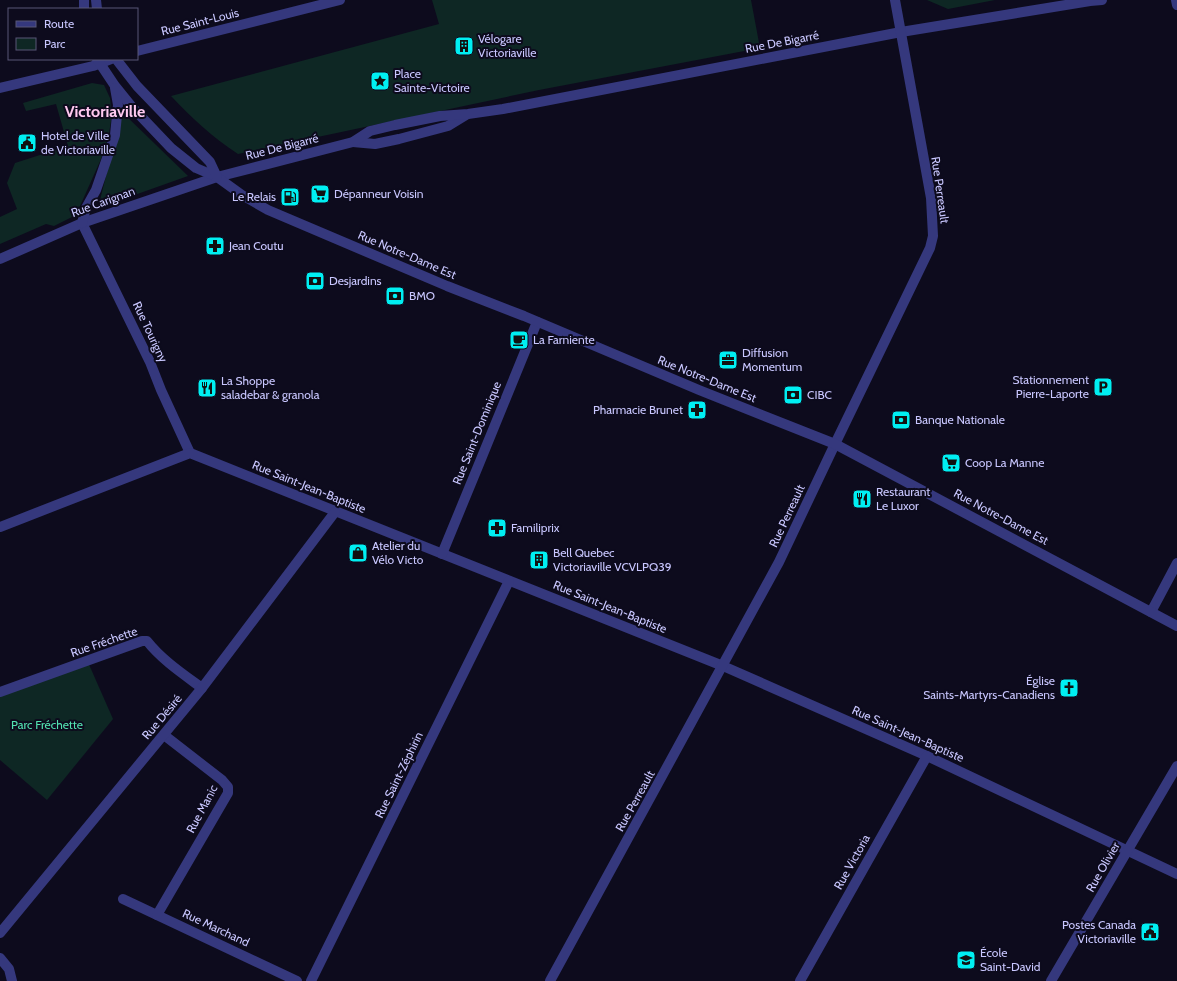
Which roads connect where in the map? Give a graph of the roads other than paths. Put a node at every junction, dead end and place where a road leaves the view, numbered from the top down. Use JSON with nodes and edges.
{"nodes":[{"id":1,"x":340,"y":0,"type":"edge"},
{"id":2,"x":895,"y":0,"type":"edge"},
{"id":3,"x":1102,"y":0,"type":"edge"},
{"id":4,"x":1176,"y":0,"type":"edge"},
{"id":5,"x":1177,"y":5,"type":"edge"},
{"id":6,"x":901,"y":32,"type":"junction"},
{"id":7,"x":138,"y":51,"type":"edge"},
{"id":8,"x":117,"y":60,"type":"edge"},
{"id":9,"x":98,"y":61,"type":"edge"},
{"id":10,"x":115,"y":86,"type":"junction"},
{"id":11,"x":0,"y":88,"type":"edge"},
{"id":12,"x":468,"y":114,"type":"junction"},
{"id":13,"x":353,"y":142,"type":"junction"},
{"id":14,"x":217,"y":176,"type":"junction"},
{"id":15,"x":82,"y":223,"type":"junction"},
{"id":16,"x":0,"y":259,"type":"edge"},
{"id":17,"x":536,"y":322,"type":"junction"},
{"id":18,"x":835,"y":444,"type":"junction"},
{"id":19,"x":190,"y":454,"type":"junction"},
{"id":20,"x":335,"y":512,"type":"junction"},
{"id":21,"x":0,"y":527,"type":"edge"},
{"id":22,"x":442,"y":554,"type":"junction"},
{"id":23,"x":1177,"y":564,"type":"edge"},
{"id":24,"x":509,"y":581,"type":"junction"},
{"id":25,"x":1151,"y":612,"type":"junction"},
{"id":26,"x":1177,"y":626,"type":"edge"},
{"id":27,"x":723,"y":666,"type":"junction"},
{"id":28,"x":202,"y":688,"type":"junction"},
{"id":29,"x":0,"y":692,"type":"edge"},
{"id":30,"x":164,"y":734,"type":"junction"},
{"id":31,"x":927,"y":756,"type":"junction"},
{"id":32,"x":1177,"y":766,"type":"edge"},
{"id":33,"x":1128,"y":852,"type":"junction"},
{"id":34,"x":1177,"y":874,"type":"edge"},
{"id":35,"x":123,"y":899,"type":"dead end"},
{"id":36,"x":156,"y":915,"type":"junction"},
{"id":37,"x":0,"y":933,"type":"edge"},
{"id":38,"x":0,"y":958,"type":"edge"},
{"id":39,"x":12,"y":981,"type":"edge"},
{"id":40,"x":297,"y":981,"type":"edge"},
{"id":41,"x":311,"y":981,"type":"edge"},
{"id":42,"x":550,"y":981,"type":"edge"},
{"id":43,"x":800,"y":981,"type":"edge"},
{"id":44,"x":1051,"y":981,"type":"edge"}],
"edges":[{"from":1,"to":7,"type":"street","name":"Rue Saint-Louis"},
{"from":2,"to":6,"type":"street","name":"Rue Perreault"},
{"from":3,"to":6,"type":"street","name":"Rue De Bigarré"},
{"from":4,"to":5,"type":"street"},
{"from":6,"to":12,"type":"street","name":"Rue De Bigarré"},
{"from":6,"to":18,"type":"street","name":"Rue Perreault"},
{"from":8,"to":14,"type":"street"},
{"from":9,"to":10,"type":"street"},
{"from":9,"to":11,"type":"street"},
{"from":10,"to":14,"type":"street"},
{"from":10,"to":15,"type":"street"},
{"from":12,"to":13,"type":"street","name":"Rue De Bigarré"},
{"from":12,"to":13,"type":"street","name":"Rue De Bigarré"},
{"from":13,"to":14,"type":"street","name":"Rue De Bigarré"},
{"from":14,"to":15,"type":"street","name":"Rue Carignan"},
{"from":14,"to":17,"type":"street","name":"Rue Notre-Dame Est"},
{"from":15,"to":16,"type":"street","name":"Rue Carignan"},
{"from":15,"to":19,"type":"street","name":"Rue Tourigny"},
{"from":17,"to":18,"type":"street","name":"Rue Notre-Dame Est"},
{"from":17,"to":22,"type":"street","name":"Rue Saint-Dominique"},
{"from":18,"to":25,"type":"street","name":"Rue Notre-Dame Est"},
{"from":18,"to":27,"type":"street","name":"Rue Perreault"},
{"from":19,"to":20,"type":"street","name":"Rue Saint-Jean-Baptiste"},
{"from":19,"to":21,"type":"street"},
{"from":20,"to":22,"type":"street","name":"Rue Saint-Jean-Baptiste"},
{"from":20,"to":28,"type":"street","name":"Rue Désiré"},
{"from":22,"to":24,"type":"street","name":"Rue Saint-Jean-Baptiste"},
{"from":23,"to":25,"type":"street"},
{"from":24,"to":27,"type":"street","name":"Rue Saint-Jean-Baptiste"},
{"from":24,"to":41,"type":"street","name":"Rue Saint-Zéphirin"},
{"from":25,"to":26,"type":"street","name":"Rue Notre-Dame Est"},
{"from":27,"to":31,"type":"street","name":"Rue Saint-Jean-Baptiste"},
{"from":27,"to":42,"type":"street","name":"Rue Perreault"},
{"from":28,"to":29,"type":"street","name":"Rue Fréchette"},
{"from":28,"to":30,"type":"street","name":"Rue Désiré"},
{"from":30,"to":36,"type":"street","name":"Rue Manic"},
{"from":30,"to":37,"type":"street","name":"Rue Désiré"},
{"from":31,"to":33,"type":"street","name":"Rue Saint-Jean-Baptiste"},
{"from":31,"to":43,"type":"street","name":"Rue Victoria"},
{"from":32,"to":33,"type":"street","name":"Rue Olivier"},
{"from":33,"to":34,"type":"street","name":"Rue Saint-Jean-Baptiste"},
{"from":33,"to":44,"type":"street","name":"Rue Olivier"},
{"from":35,"to":36,"type":"street","name":"Rue Marchand"},
{"from":36,"to":40,"type":"street","name":"Rue Marchand"},
{"from":38,"to":39,"type":"street"}]}
